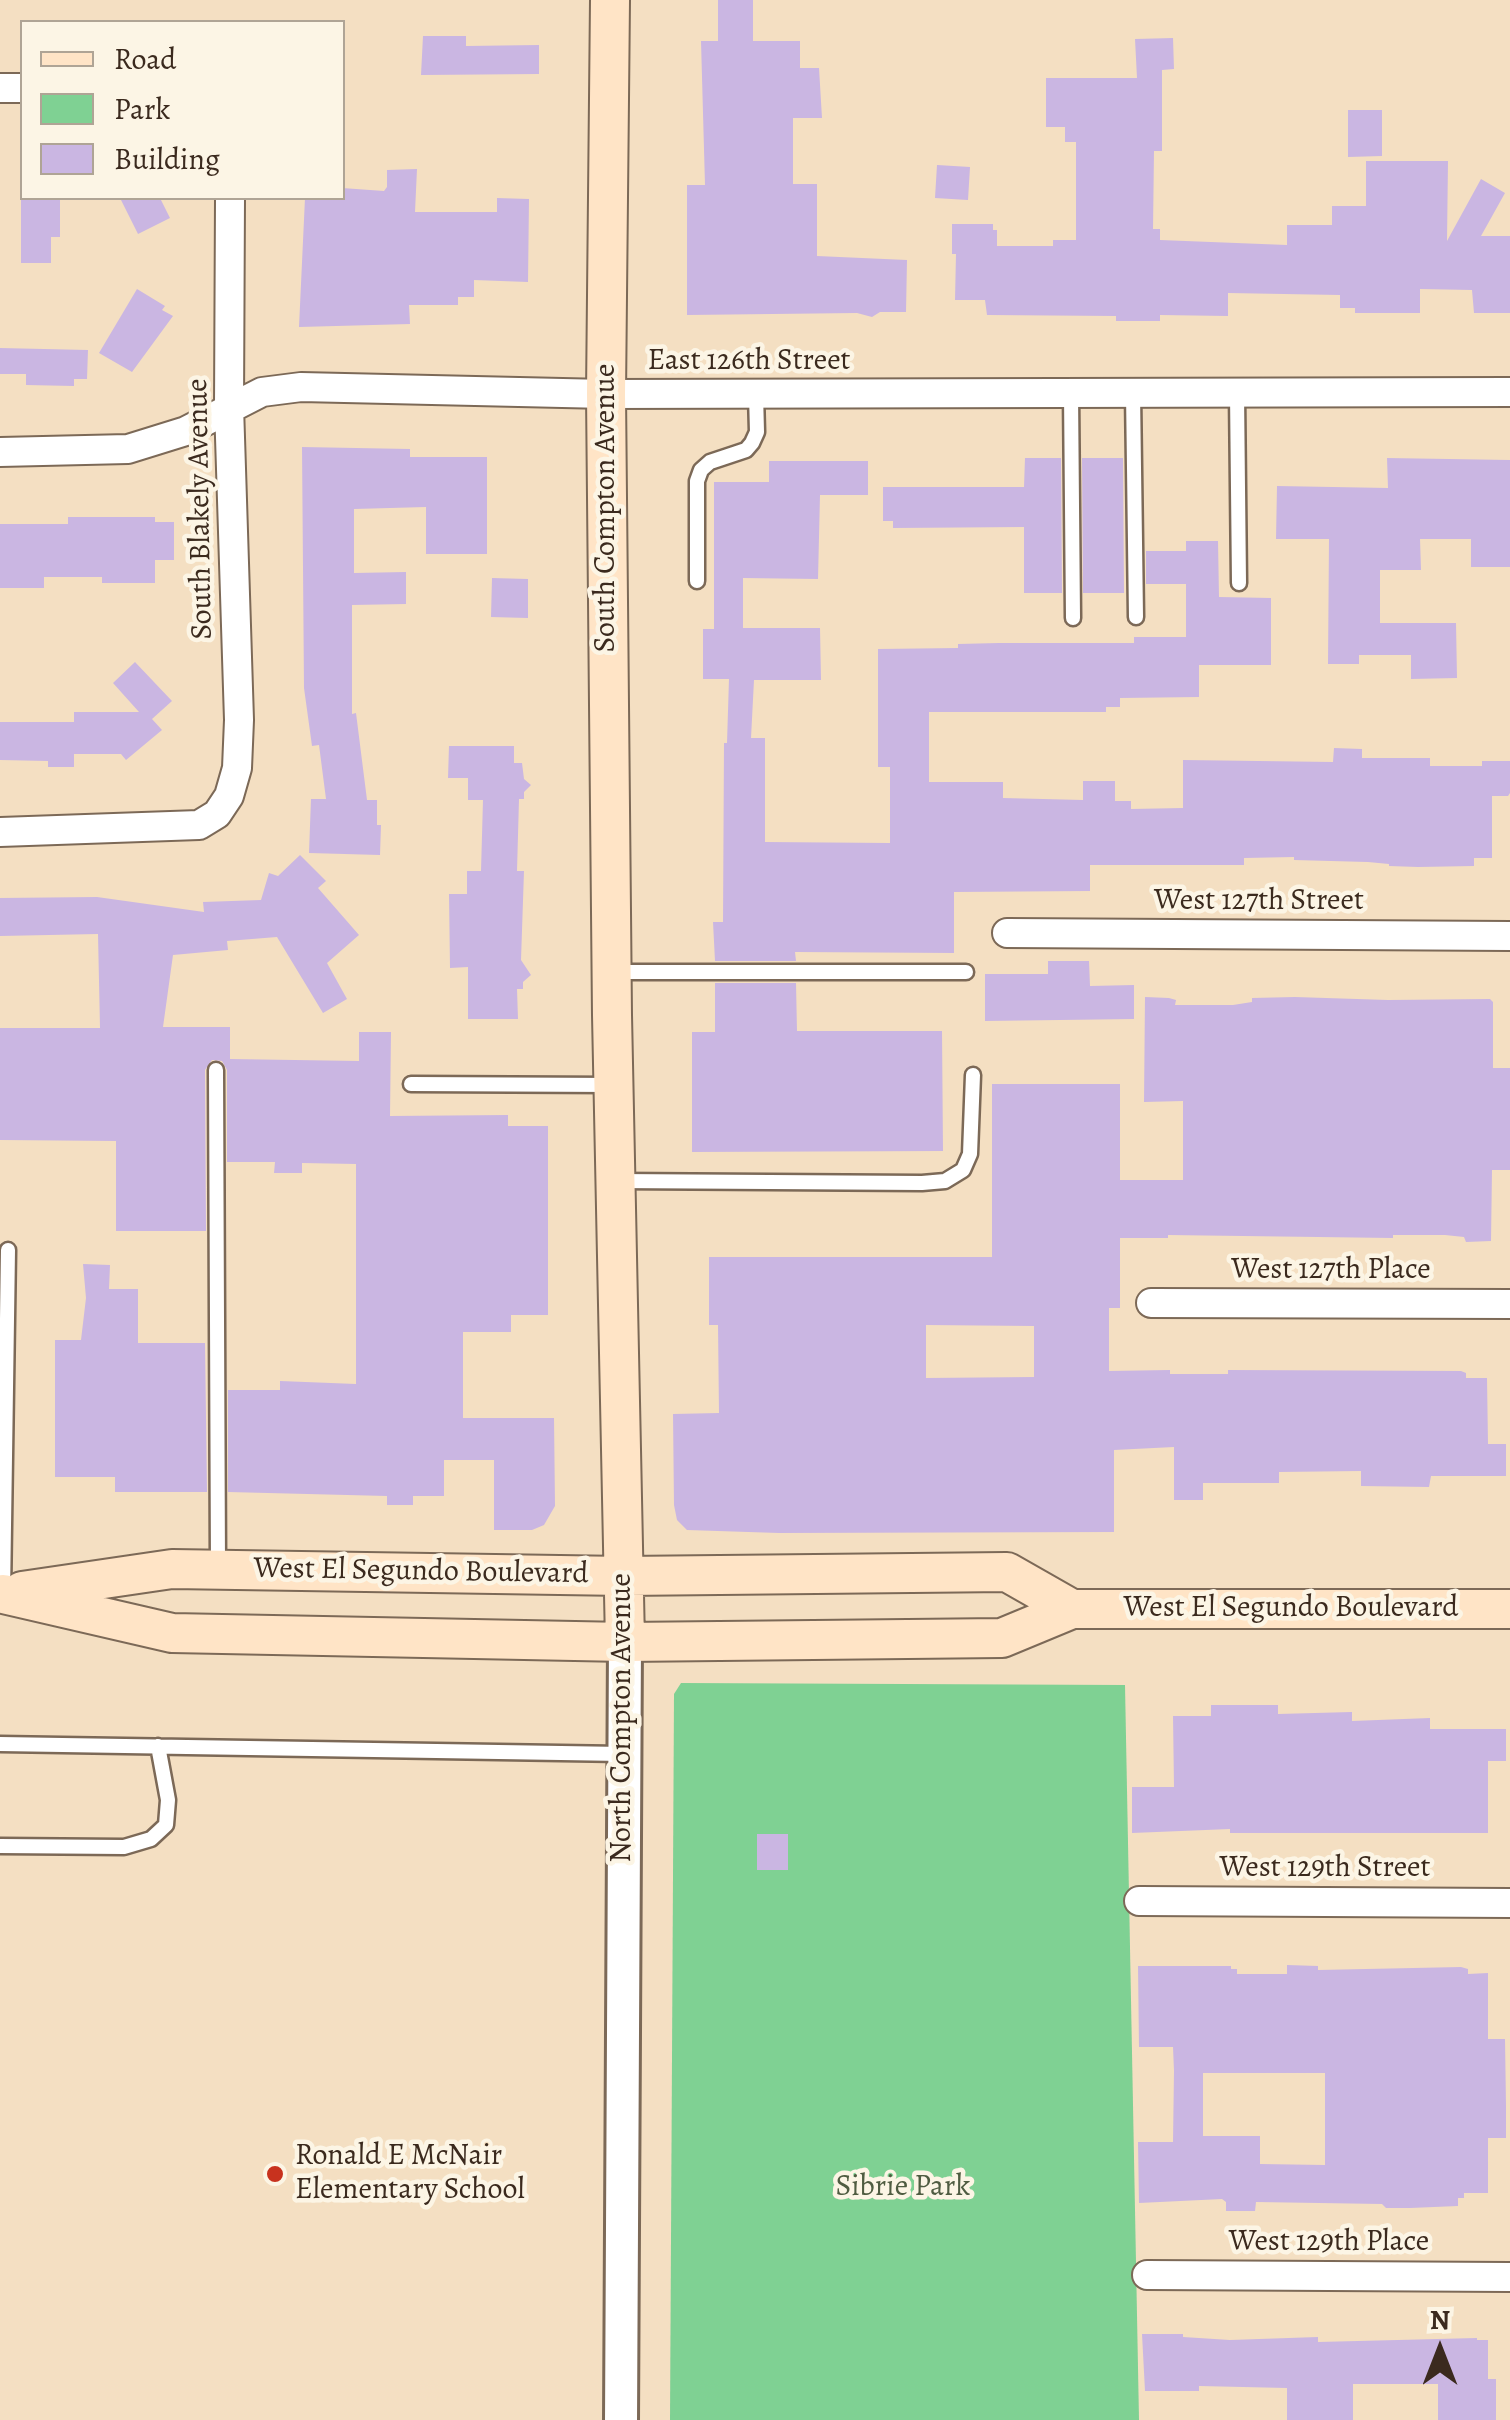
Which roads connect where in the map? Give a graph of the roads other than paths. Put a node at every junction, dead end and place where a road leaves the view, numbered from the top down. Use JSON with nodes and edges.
{"nodes":[{"id":1,"x":610,"y":0,"type":"edge"},
{"id":2,"x":230,"y":200,"type":"edge"},
{"id":3,"x":1510,"y":392,"type":"edge"},
{"id":4,"x":1134,"y":393,"type":"junction"},
{"id":5,"x":1237,"y":393,"type":"junction"},
{"id":6,"x":606,"y":394,"type":"junction"},
{"id":7,"x":756,"y":394,"type":"junction"},
{"id":8,"x":1071,"y":394,"type":"junction"},
{"id":9,"x":229,"y":406,"type":"junction"},
{"id":10,"x":0,"y":452,"type":"edge"},
{"id":11,"x":698,"y":582,"type":"dead end"},
{"id":12,"x":1239,"y":582,"type":"dead end"},
{"id":13,"x":1136,"y":617,"type":"dead end"},
{"id":14,"x":1073,"y":618,"type":"dead end"},
{"id":15,"x":0,"y":832,"type":"edge"},
{"id":16,"x":1007,"y":932,"type":"dead end"},
{"id":17,"x":1510,"y":936,"type":"edge"},
{"id":18,"x":612,"y":972,"type":"junction"},
{"id":19,"x":966,"y":972,"type":"dead end"},
{"id":20,"x":612,"y":1016,"type":"joint"},
{"id":21,"x":216,"y":1070,"type":"dead end"},
{"id":22,"x":974,"y":1075,"type":"dead end"},
{"id":23,"x":410,"y":1084,"type":"dead end"},
{"id":24,"x":614,"y":1085,"type":"junction"},
{"id":25,"x":616,"y":1181,"type":"junction"},
{"id":26,"x":8,"y":1250,"type":"dead end"},
{"id":27,"x":1152,"y":1303,"type":"dead end"},
{"id":28,"x":1510,"y":1304,"type":"edge"},
{"id":29,"x":218,"y":1569,"type":"junction"},
{"id":30,"x":624,"y":1576,"type":"junction"},
{"id":31,"x":1,"y":1594,"type":"edge"},
{"id":32,"x":1072,"y":1610,"type":"junction"},
{"id":33,"x":1510,"y":1610,"type":"edge"},
{"id":34,"x":625,"y":1642,"type":"junction"},
{"id":35,"x":0,"y":1744,"type":"edge"},
{"id":36,"x":158,"y":1746,"type":"junction"},
{"id":37,"x":623,"y":1754,"type":"junction"},
{"id":38,"x":0,"y":1846,"type":"edge"},
{"id":39,"x":1139,"y":1901,"type":"dead end"},
{"id":40,"x":1510,"y":1903,"type":"edge"},
{"id":41,"x":1147,"y":2275,"type":"dead end"},
{"id":42,"x":1510,"y":2277,"type":"edge"},
{"id":43,"x":621,"y":2420,"type":"edge"}],
"edges":[{"from":1,"to":6,"type":"main road","name":"South Compton Avenue"},
{"from":2,"to":9,"type":"street","name":"South Blakely Avenue"},
{"from":3,"to":5,"type":"street","name":"East 126th Street"},
{"from":4,"to":5,"type":"street","name":"East 126th Street"},
{"from":4,"to":8,"type":"street","name":"East 126th Street"},
{"from":4,"to":13,"type":"lane"},
{"from":5,"to":12,"type":"lane"},
{"from":6,"to":7,"type":"street","name":"East 126th Street"},
{"from":6,"to":9,"type":"street","name":"East 126th Street"},
{"from":6,"to":18,"type":"main road","name":"South Compton Avenue"},
{"from":7,"to":8,"type":"street","name":"East 126th Street"},
{"from":7,"to":11,"type":"lane"},
{"from":8,"to":14,"type":"lane"},
{"from":9,"to":10,"type":"street","name":"East 126th Street"},
{"from":9,"to":15,"type":"street","name":"South Blakely Avenue"},
{"from":16,"to":17,"type":"street","name":"West 127th Street"},
{"from":18,"to":19,"type":"lane"},
{"from":18,"to":20,"type":"main road","name":"South Compton Avenue"},
{"from":20,"to":24,"type":"main road","name":"North Compton Avenue"},
{"from":21,"to":29,"type":"lane"},
{"from":22,"to":25,"type":"lane"},
{"from":23,"to":24,"type":"lane"},
{"from":24,"to":25,"type":"main road","name":"North Compton Avenue"},
{"from":25,"to":30,"type":"main road","name":"North Compton Avenue"},
{"from":26,"to":31,"type":"lane"},
{"from":27,"to":28,"type":"street","name":"West 127th Place"},
{"from":29,"to":30,"type":"main road","name":"West El Segundo Boulevard"},
{"from":29,"to":31,"type":"main road","name":"West El Segundo Boulevard"},
{"from":30,"to":32,"type":"main road","name":"West El Segundo Boulevard"},
{"from":30,"to":34,"type":"main road","name":"North Compton Avenue"},
{"from":31,"to":34,"type":"main road","name":"West El Segundo Boulevard"},
{"from":32,"to":33,"type":"main road","name":"West El Segundo Boulevard"},
{"from":32,"to":34,"type":"main road","name":"West El Segundo Boulevard"},
{"from":34,"to":37,"type":"street","name":"North Compton Avenue"},
{"from":35,"to":36,"type":"lane"},
{"from":36,"to":37,"type":"lane"},
{"from":36,"to":38,"type":"lane"},
{"from":37,"to":43,"type":"street","name":"North Compton Avenue"},
{"from":39,"to":40,"type":"street","name":"West 129th Street"},
{"from":41,"to":42,"type":"street","name":"West 129th Place"}]}
